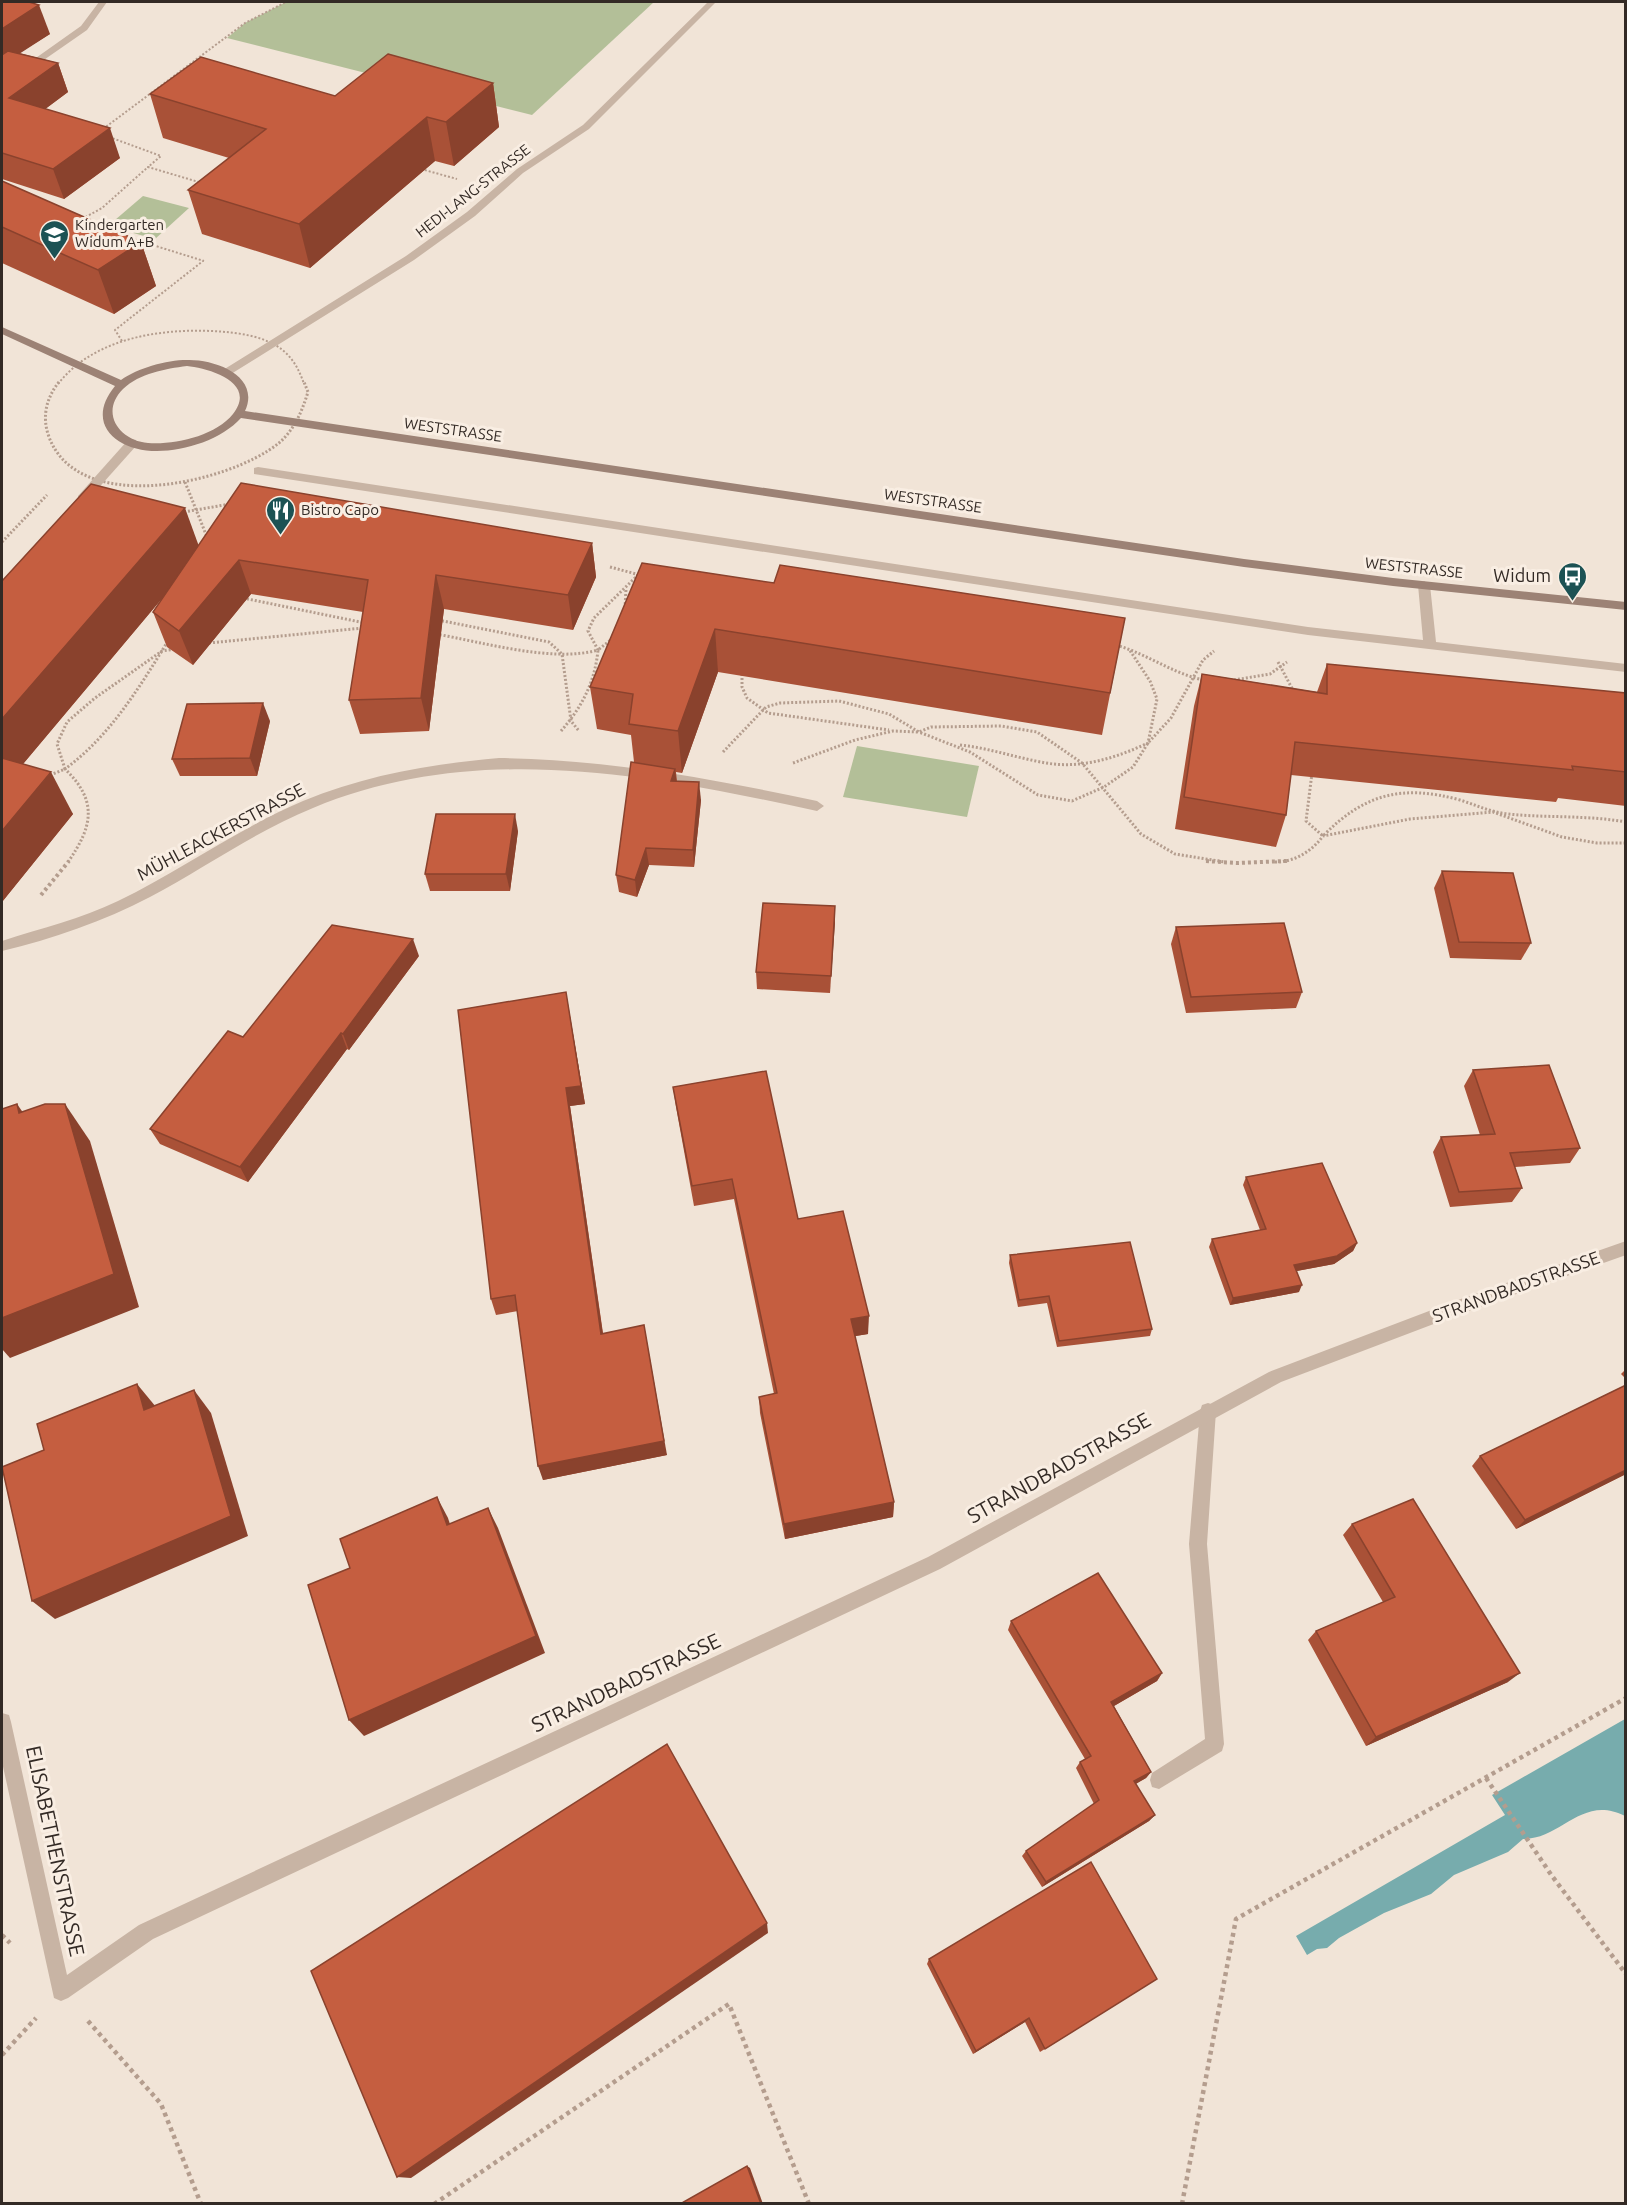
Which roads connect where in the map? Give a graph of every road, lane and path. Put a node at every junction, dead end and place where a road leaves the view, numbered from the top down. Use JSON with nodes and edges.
{"nodes":[{"id":1,"x":103,"y":2,"type":"edge"},
{"id":2,"x":286,"y":2,"type":"edge"},
{"id":3,"x":712,"y":2,"type":"edge"},
{"id":4,"x":2,"y":86,"type":"edge"},
{"id":5,"x":98,"y":133,"type":"edge"},
{"id":6,"x":108,"y":137,"type":"dead end"},
{"id":7,"x":148,"y":167,"type":"junction"},
{"id":8,"x":416,"y":168,"type":"edge"},
{"id":9,"x":461,"y":180,"type":"dead end"},
{"id":10,"x":207,"y":184,"type":"edge"},
{"id":11,"x":90,"y":225,"type":"edge"},
{"id":12,"x":124,"y":236,"type":"edge"},
{"id":13,"x":2,"y":330,"type":"edge"},
{"id":14,"x":122,"y":341,"type":"dead end"},
{"id":15,"x":227,"y":372,"type":"junction"},
{"id":16,"x":122,"y":385,"type":"junction"},
{"id":17,"x":238,"y":414,"type":"junction"},
{"id":18,"x":132,"y":443,"type":"junction"},
{"id":19,"x":258,"y":471,"type":"dead end"},
{"id":20,"x":185,"y":482,"type":"dead end"},
{"id":21,"x":48,"y":493,"type":"dead end"},
{"id":22,"x":233,"y":503,"type":"edge"},
{"id":23,"x":197,"y":510,"type":"junction"},
{"id":24,"x":70,"y":512,"type":"edge"},
{"id":25,"x":174,"y":514,"type":"edge"},
{"id":26,"x":2,"y":542,"type":"edge"},
{"id":27,"x":208,"y":544,"type":"edge"},
{"id":28,"x":610,"y":567,"type":"dead end"},
{"id":29,"x":647,"y":570,"type":"edge"},
{"id":30,"x":639,"y":575,"type":"junction"},
{"id":31,"x":650,"y":577,"type":"edge"},
{"id":32,"x":1424,"y":585,"type":"junction"},
{"id":33,"x":626,"y":588,"type":"junction"},
{"id":34,"x":236,"y":597,"type":"edge"},
{"id":35,"x":1626,"y":606,"type":"edge"},
{"id":36,"x":624,"y":613,"type":"edge"},
{"id":37,"x":436,"y":620,"type":"edge"},
{"id":38,"x":1242,"y":622,"type":"junction"},
{"id":39,"x":1265,"y":625,"type":"junction"},
{"id":40,"x":618,"y":631,"type":"edge"},
{"id":41,"x":1308,"y":631,"type":"junction"},
{"id":42,"x":174,"y":632,"type":"edge"},
{"id":43,"x":434,"y":634,"type":"edge"},
{"id":44,"x":1107,"y":638,"type":"edge"},
{"id":45,"x":203,"y":644,"type":"edge"},
{"id":46,"x":1430,"y":645,"type":"junction"},
{"id":47,"x":183,"y":647,"type":"edge"},
{"id":48,"x":1128,"y":648,"type":"junction"},
{"id":49,"x":598,"y":650,"type":"junction"},
{"id":50,"x":162,"y":651,"type":"junction"},
{"id":51,"x":561,"y":654,"type":"junction"},
{"id":52,"x":1626,"y":668,"type":"edge"},
{"id":53,"x":743,"y":670,"type":"edge"},
{"id":54,"x":1281,"y":670,"type":"junction"},
{"id":55,"x":1193,"y":678,"type":"junction"},
{"id":56,"x":1206,"y":680,"type":"edge"},
{"id":57,"x":1228,"y":680,"type":"edge"},
{"id":58,"x":1296,"y":695,"type":"edge"},
{"id":59,"x":760,"y":710,"type":"junction"},
{"id":60,"x":571,"y":721,"type":"junction"},
{"id":61,"x":893,"y":731,"type":"junction"},
{"id":62,"x":919,"y":732,"type":"junction"},
{"id":63,"x":584,"y":736,"type":"dead end"},
{"id":64,"x":1148,"y":742,"type":"junction"},
{"id":65,"x":956,"y":745,"type":"junction"},
{"id":66,"x":720,"y":755,"type":"dead end"},
{"id":67,"x":531,"y":761,"type":"junction"},
{"id":68,"x":1313,"y":762,"type":"edge"},
{"id":69,"x":1082,"y":763,"type":"junction"},
{"id":70,"x":65,"y":769,"type":"junction"},
{"id":71,"x":43,"y":778,"type":"edge"},
{"id":72,"x":1104,"y":787,"type":"junction"},
{"id":73,"x":744,"y":790,"type":"junction"},
{"id":74,"x":817,"y":806,"type":"dead end"},
{"id":75,"x":1493,"y":812,"type":"junction"},
{"id":76,"x":1626,"y":822,"type":"edge"},
{"id":77,"x":1323,"y":836,"type":"junction"},
{"id":78,"x":1626,"y":843,"type":"edge"},
{"id":79,"x":35,"y":903,"type":"dead end"},
{"id":80,"x":2,"y":946,"type":"edge"},
{"id":81,"x":1626,"y":1248,"type":"edge"},
{"id":82,"x":1208,"y":1411,"type":"junction"},
{"id":83,"x":1626,"y":1698,"type":"edge"},
{"id":84,"x":2,"y":1722,"type":"edge"},
{"id":85,"x":1486,"y":1778,"type":"junction"},
{"id":86,"x":1159,"y":1780,"type":"dead end"},
{"id":87,"x":1626,"y":1974,"type":"edge"},
{"id":88,"x":61,"y":1991,"type":"junction"},
{"id":89,"x":2,"y":2055,"type":"edge"},
{"id":90,"x":201,"y":2204,"type":"edge"},
{"id":91,"x":434,"y":2204,"type":"edge"},
{"id":92,"x":809,"y":2204,"type":"edge"},
{"id":93,"x":1182,"y":2204,"type":"edge"}],
"edges":[{"from":1,"to":4,"type":"street"},
{"from":2,"to":5,"type":"path"},
{"from":3,"to":15,"type":"street","name":"HEDI-LANG-STRASSE"},
{"from":6,"to":7,"type":"path"},
{"from":7,"to":10,"type":"path"},
{"from":7,"to":11,"type":"path"},
{"from":8,"to":9,"type":"path"},
{"from":12,"to":14,"type":"path"},
{"from":13,"to":16,"type":"street"},
{"from":15,"to":16,"type":"street"},
{"from":15,"to":17,"type":"street"},
{"from":16,"to":18,"type":"street"},
{"from":17,"to":18,"type":"street"},
{"from":17,"to":32,"type":"street","name":"WESTSTRASSE"},
{"from":18,"to":24,"type":"street"},
{"from":19,"to":38,"type":"street"},
{"from":20,"to":23,"type":"path"},
{"from":21,"to":26,"type":"path"},
{"from":22,"to":23,"type":"path"},
{"from":23,"to":25,"type":"path"},
{"from":23,"to":27,"type":"path"},
{"from":28,"to":30,"type":"path"},
{"from":29,"to":30,"type":"path"},
{"from":30,"to":31,"type":"path"},
{"from":30,"to":33,"type":"path"},
{"from":32,"to":35,"type":"street","name":"WESTSTRASSE"},
{"from":32,"to":46,"type":"street"},
{"from":33,"to":36,"type":"path"},
{"from":33,"to":49,"type":"path"},
{"from":34,"to":45,"type":"path"},
{"from":37,"to":51,"type":"path"},
{"from":38,"to":39,"type":"street"},
{"from":38,"to":55,"type":"path"},
{"from":39,"to":41,"type":"street"},
{"from":39,"to":54,"type":"path"},
{"from":40,"to":49,"type":"path"},
{"from":41,"to":46,"type":"street"},
{"from":41,"to":54,"type":"path"},
{"from":42,"to":50,"type":"path"},
{"from":43,"to":51,"type":"path"},
{"from":44,"to":48,"type":"path"},
{"from":46,"to":52,"type":"street"},
{"from":47,"to":50,"type":"path"},
{"from":48,"to":55,"type":"path"},
{"from":48,"to":64,"type":"path"},
{"from":49,"to":51,"type":"path"},
{"from":49,"to":60,"type":"path"},
{"from":50,"to":70,"type":"path"},
{"from":50,"to":70,"type":"path"},
{"from":51,"to":60,"type":"path"},
{"from":53,"to":59,"type":"path"},
{"from":54,"to":57,"type":"path"},
{"from":54,"to":58,"type":"path"},
{"from":55,"to":56,"type":"path"},
{"from":55,"to":64,"type":"path"},
{"from":59,"to":61,"type":"path"},
{"from":59,"to":62,"type":"path"},
{"from":59,"to":66,"type":"path"},
{"from":60,"to":63,"type":"path"},
{"from":60,"to":67,"type":"path"},
{"from":61,"to":62,"type":"path"},
{"from":61,"to":73,"type":"path"},
{"from":62,"to":65,"type":"path"},
{"from":62,"to":69,"type":"path"},
{"from":64,"to":69,"type":"path"},
{"from":64,"to":72,"type":"path"},
{"from":65,"to":69,"type":"path"},
{"from":65,"to":72,"type":"path"},
{"from":67,"to":73,"type":"street","name":"MÜHLEACKERSTRASSE"},
{"from":67,"to":80,"type":"street","name":"MÜHLEACKERSTRASSE"},
{"from":68,"to":77,"type":"path"},
{"from":69,"to":72,"type":"path"},
{"from":70,"to":71,"type":"path"},
{"from":70,"to":79,"type":"path"},
{"from":72,"to":77,"type":"path"},
{"from":73,"to":74,"type":"street","name":"MÜHLEACKERSTRASSE"},
{"from":75,"to":76,"type":"path"},
{"from":75,"to":77,"type":"path"},
{"from":75,"to":77,"type":"path"},
{"from":75,"to":78,"type":"path"},
{"from":81,"to":82,"type":"street","name":"STRANDBADSTRASSE"},
{"from":82,"to":86,"type":"street"},
{"from":82,"to":88,"type":"street","name":"STRANDBADSTRASSE"},
{"from":83,"to":85,"type":"path"},
{"from":84,"to":88,"type":"street","name":"ELISABETHENSTRASSE"},
{"from":85,"to":87,"type":"path"},
{"from":85,"to":93,"type":"path"},
{"from":88,"to":89,"type":"path"},
{"from":88,"to":90,"type":"path"},
{"from":91,"to":92,"type":"path"}]}
